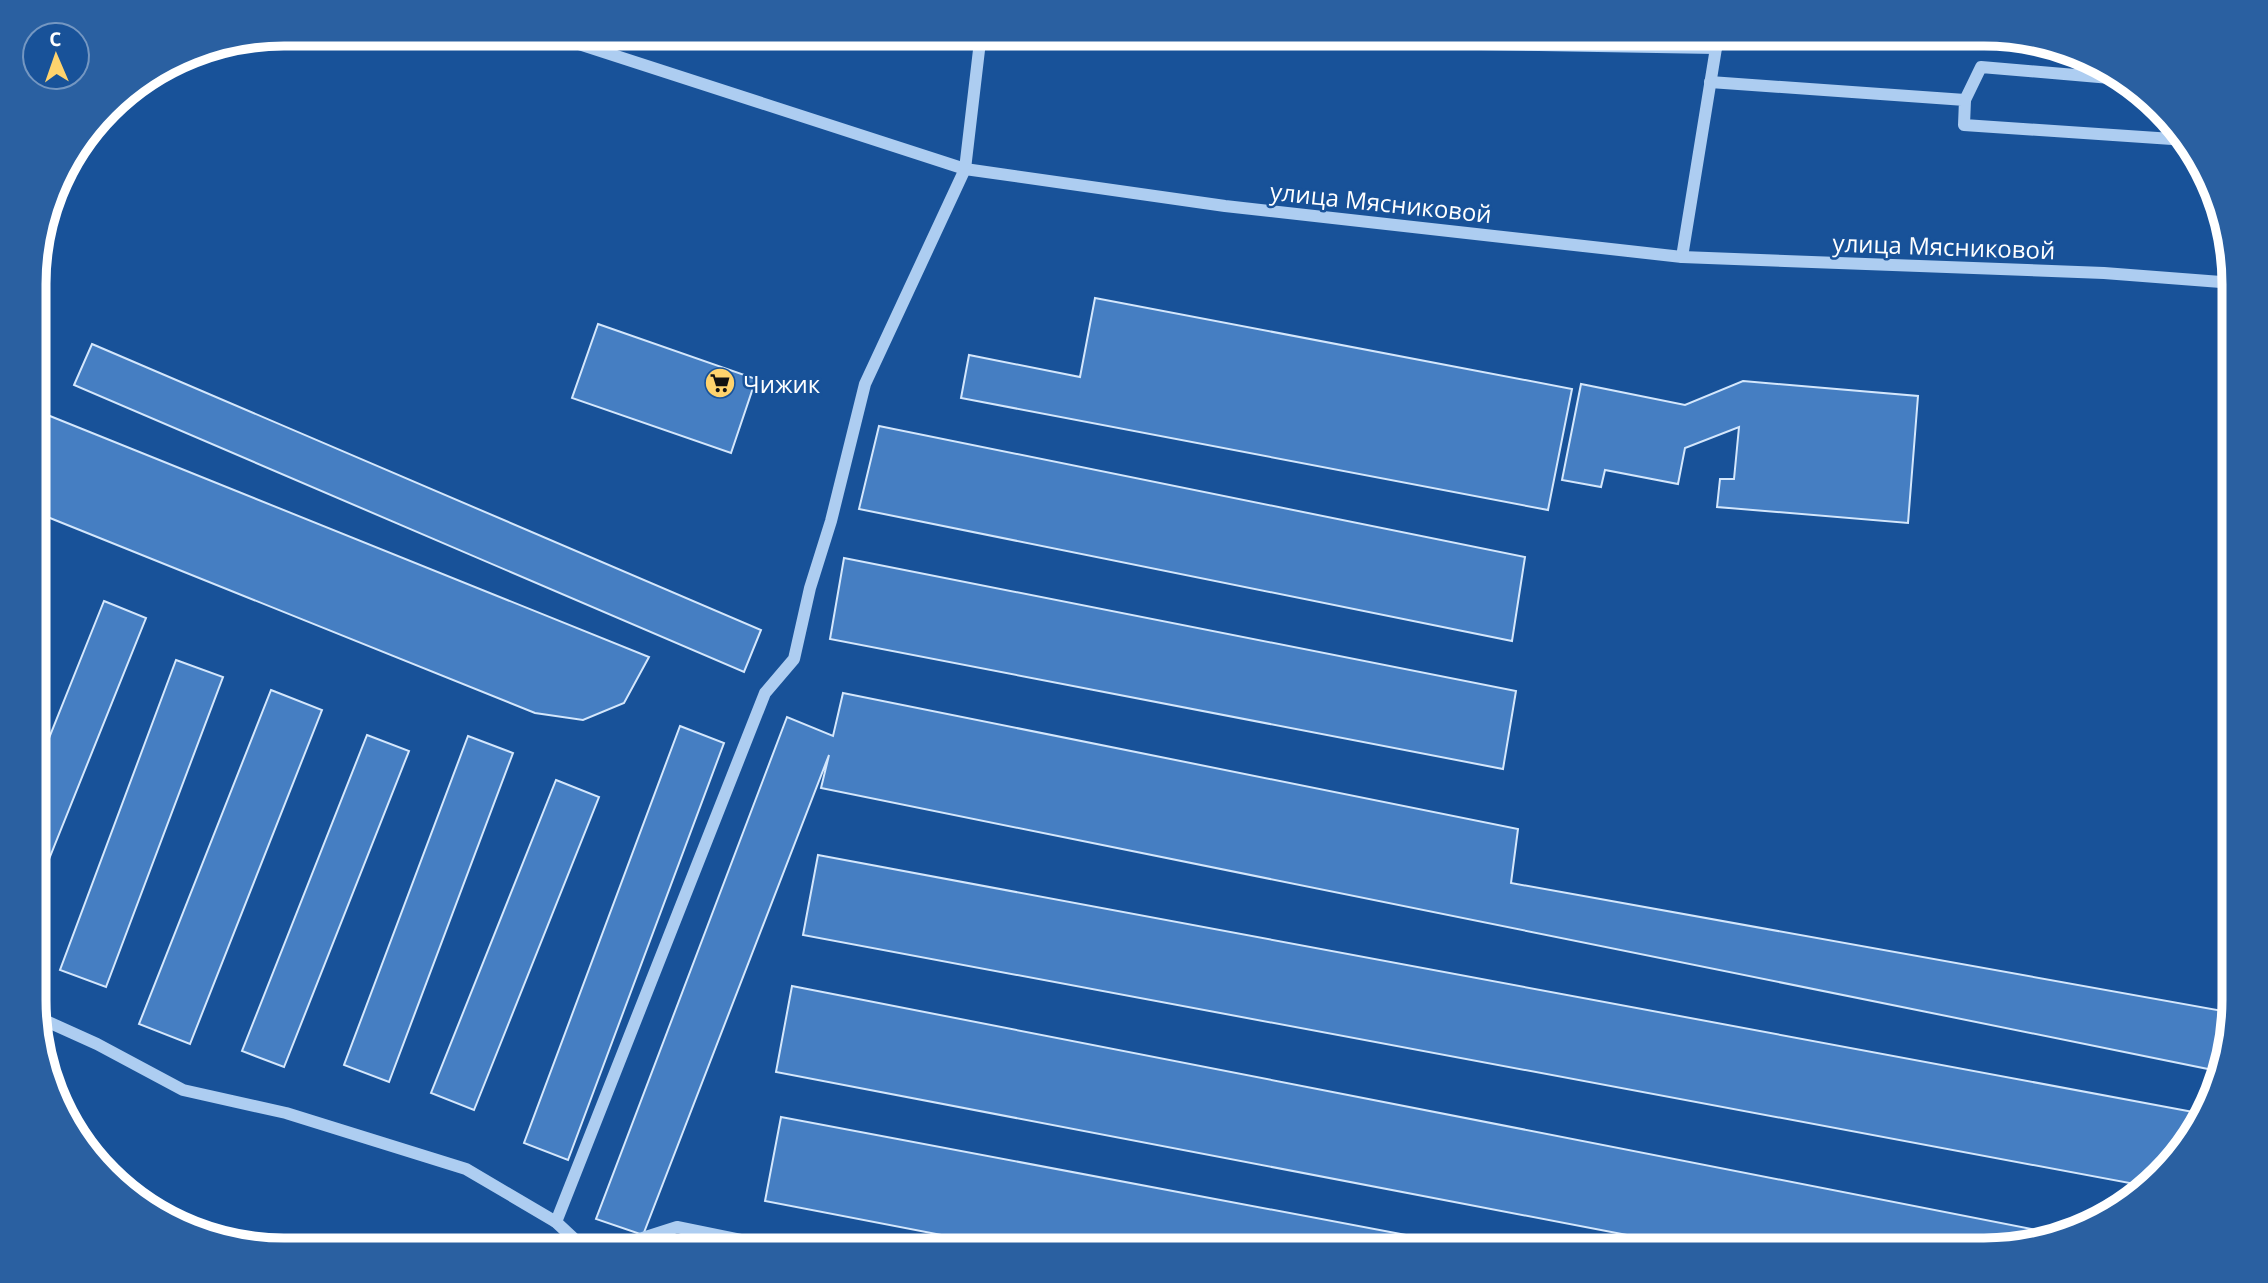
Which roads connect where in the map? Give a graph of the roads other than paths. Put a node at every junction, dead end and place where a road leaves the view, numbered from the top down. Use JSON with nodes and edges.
{"nodes":[{"id":1,"x":585,"y":46,"type":"edge"},
{"id":2,"x":979,"y":46,"type":"edge"},
{"id":3,"x":1601,"y":46,"type":"edge"},
{"id":4,"x":1716,"y":48,"type":"joint"},
{"id":5,"x":2104,"y":77,"type":"edge"},
{"id":6,"x":1710,"y":82,"type":"junction"},
{"id":7,"x":1965,"y":100,"type":"junction"},
{"id":8,"x":2173,"y":139,"type":"edge"},
{"id":9,"x":965,"y":169,"type":"junction"},
{"id":10,"x":1682,"y":257,"type":"junction"},
{"id":11,"x":2222,"y":282,"type":"edge"},
{"id":12,"x":47,"y":1022,"type":"edge"},
{"id":13,"x":556,"y":1222,"type":"junction"},
{"id":14,"x":573,"y":1238,"type":"edge"},
{"id":15,"x":643,"y":1238,"type":"edge"},
{"id":16,"x":730,"y":1238,"type":"edge"}],
"edges":[{"from":1,"to":9,"type":"street","name":"улица Мясниковой"},
{"from":2,"to":9,"type":"street"},
{"from":3,"to":4,"type":"street"},
{"from":4,"to":6,"type":"street"},
{"from":5,"to":7,"type":"street"},
{"from":6,"to":7,"type":"street"},
{"from":6,"to":10,"type":"street"},
{"from":7,"to":8,"type":"street"},
{"from":9,"to":10,"type":"street","name":"улица Мясниковой"},
{"from":9,"to":13,"type":"street"},
{"from":10,"to":11,"type":"street","name":"улица Мясниковой"},
{"from":12,"to":13,"type":"street"},
{"from":13,"to":14,"type":"street"},
{"from":15,"to":16,"type":"street"}]}
